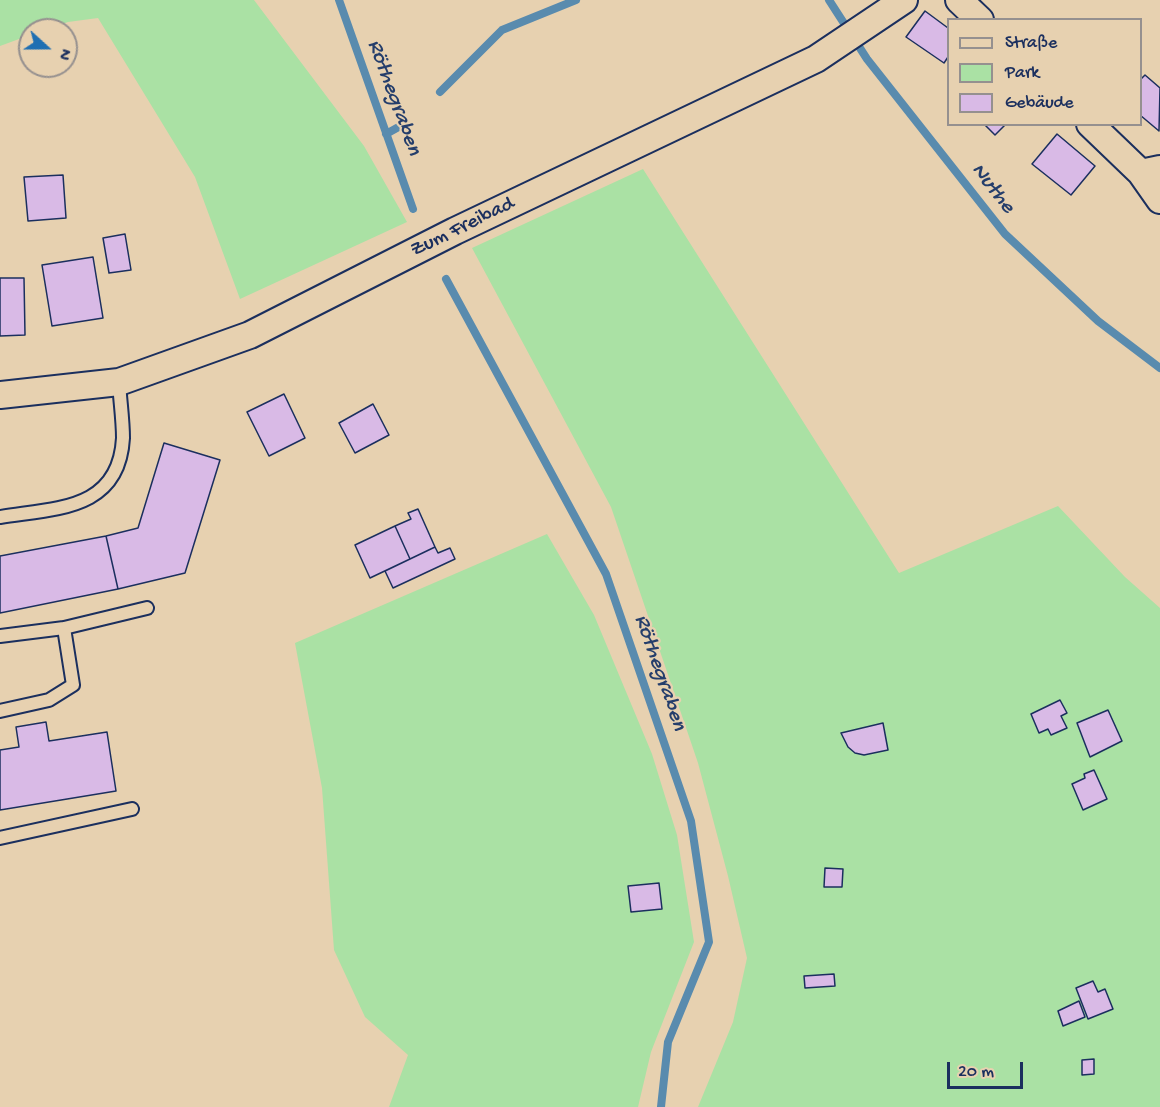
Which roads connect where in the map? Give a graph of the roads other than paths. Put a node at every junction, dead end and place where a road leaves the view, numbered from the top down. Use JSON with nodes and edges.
{"nodes":[{"id":1,"x":904,"y":0,"type":"edge"},
{"id":2,"x":959,"y":0,"type":"edge"},
{"id":3,"x":978,"y":18,"type":"edge"},
{"id":4,"x":1093,"y":126,"type":"edge"},
{"id":5,"x":1150,"y":171,"type":"edge"},
{"id":6,"x":1160,"y":200,"type":"edge"},
{"id":7,"x":119,"y":382,"type":"junction"},
{"id":8,"x":0,"y":394,"type":"edge"},
{"id":9,"x":0,"y":517,"type":"edge"},
{"id":10,"x":147,"y":608,"type":"dead end"},
{"id":11,"x":64,"y":628,"type":"junction"},
{"id":12,"x":0,"y":636,"type":"edge"},
{"id":13,"x":0,"y":711,"type":"edge"},
{"id":14,"x":132,"y":809,"type":"dead end"},
{"id":15,"x":0,"y":838,"type":"edge"}],
"edges":[{"from":1,"to":7,"type":"street","name":"Zum Freibad"},
{"from":2,"to":3,"type":"street"},
{"from":4,"to":5,"type":"street"},
{"from":5,"to":6,"type":"street"},
{"from":7,"to":8,"type":"street","name":"Zum Freibad"},
{"from":7,"to":9,"type":"lane"},
{"from":10,"to":11,"type":"lane"},
{"from":11,"to":12,"type":"lane"},
{"from":11,"to":13,"type":"lane"},
{"from":14,"to":15,"type":"lane"}]}
